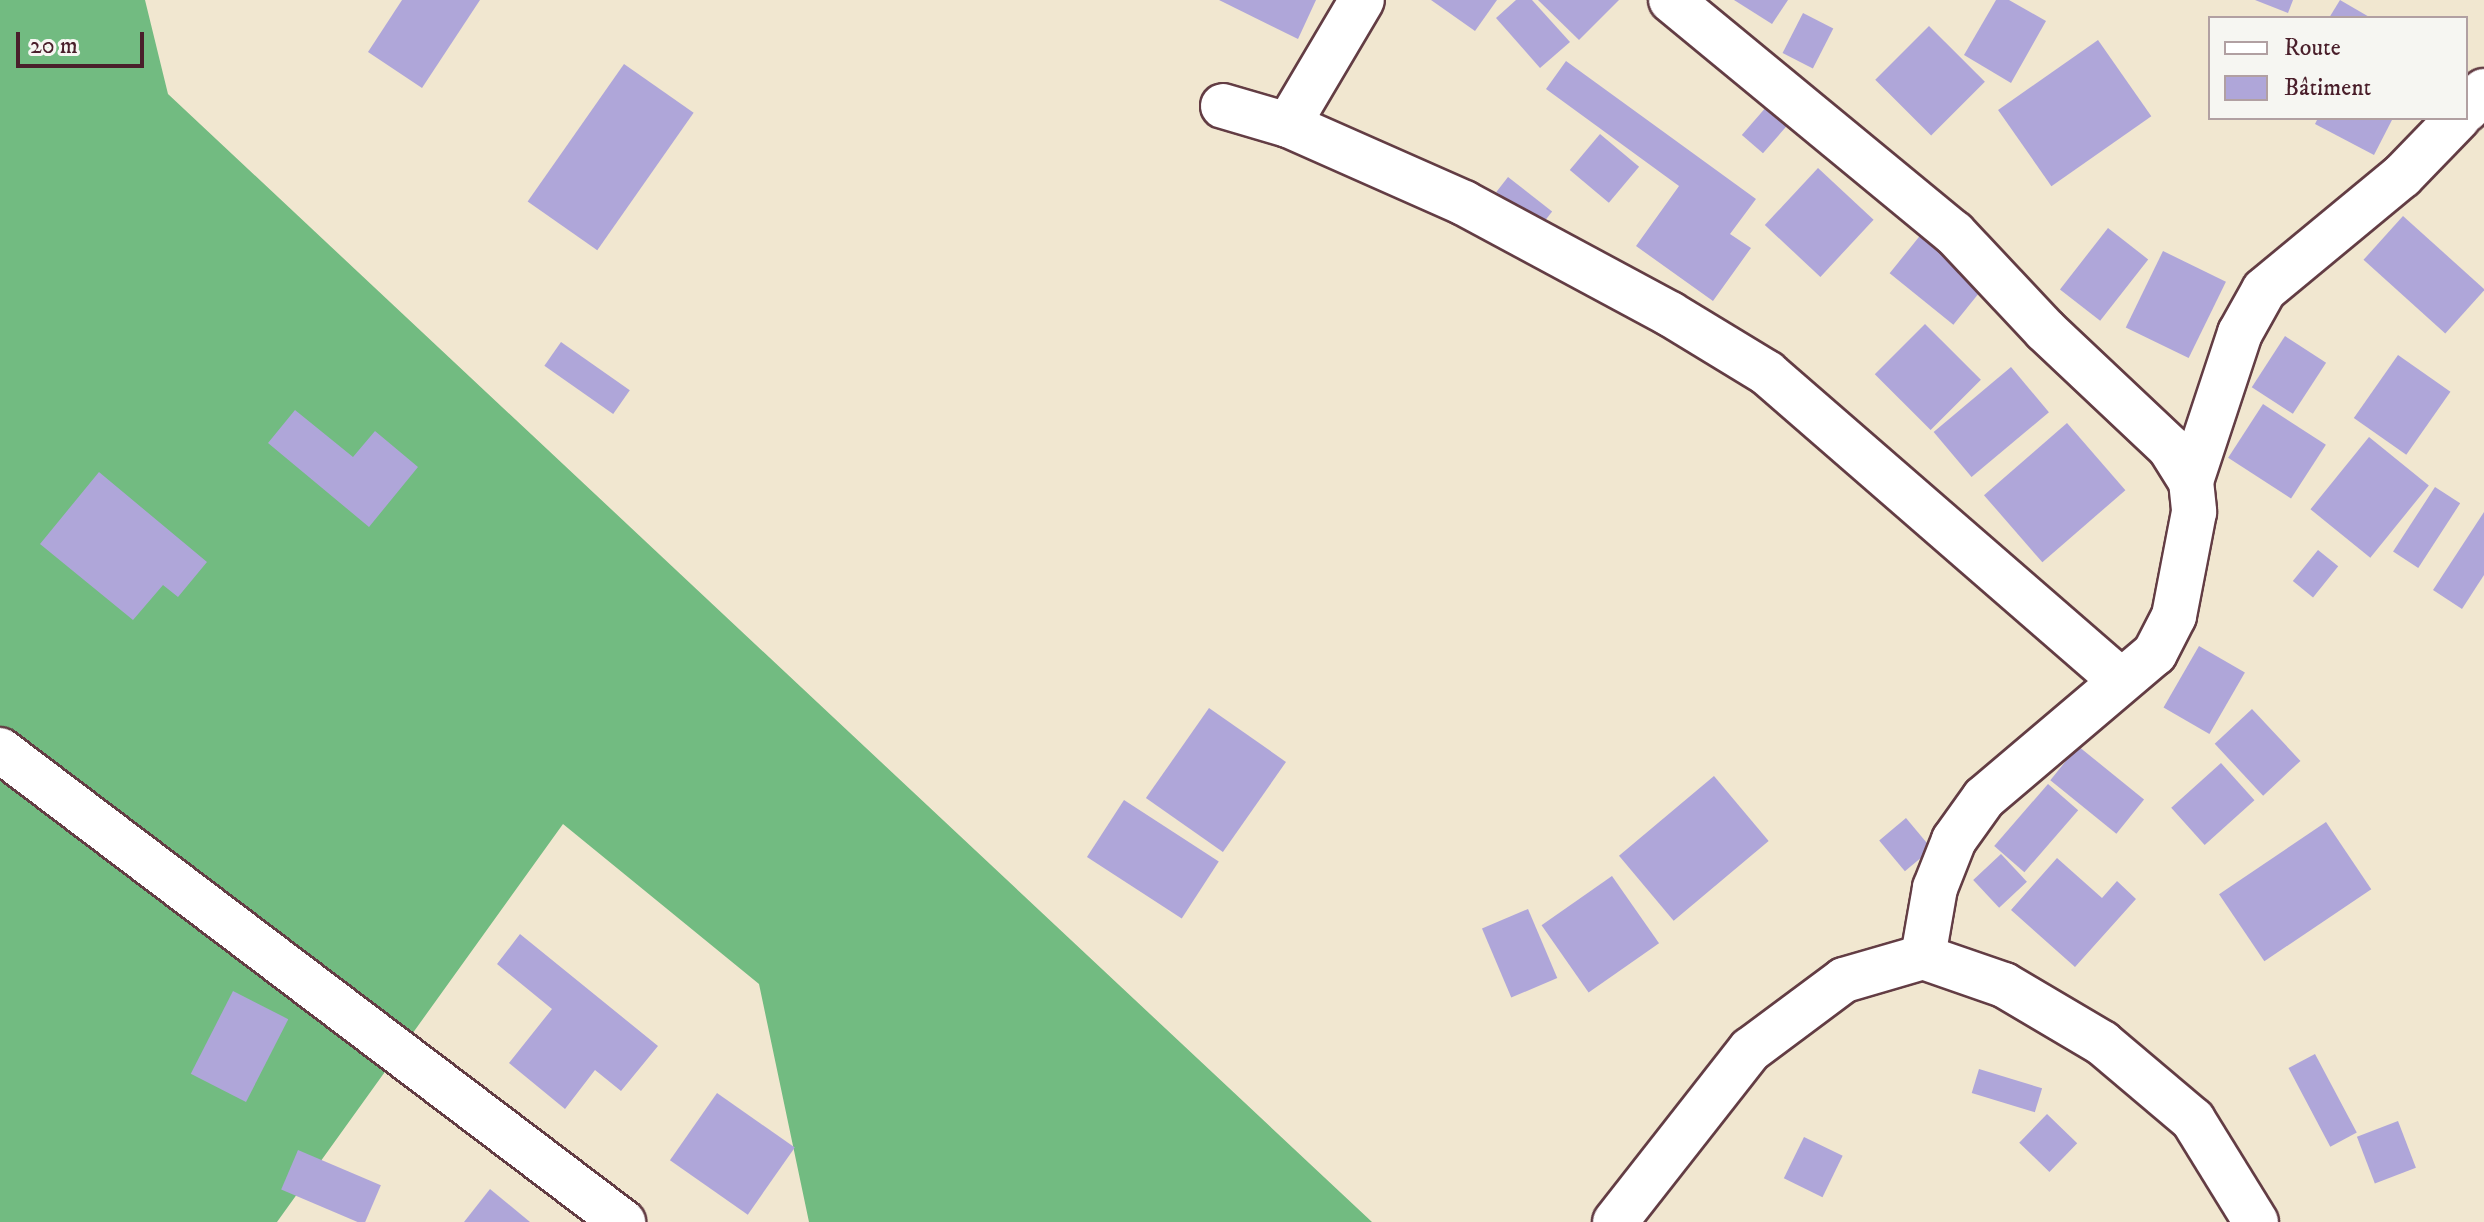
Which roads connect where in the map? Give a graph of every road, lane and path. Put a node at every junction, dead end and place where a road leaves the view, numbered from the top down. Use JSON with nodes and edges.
{"nodes":[{"id":1,"x":1362,"y":0,"type":"edge"},
{"id":2,"x":1671,"y":0,"type":"edge"},
{"id":3,"x":2484,"y":91,"type":"edge"},
{"id":4,"x":1223,"y":106,"type":"dead end"},
{"id":5,"x":2468,"y":108,"type":"edge"},
{"id":6,"x":2456,"y":120,"type":"edge"},
{"id":7,"x":1288,"y":125,"type":"junction"},
{"id":8,"x":2191,"y":481,"type":"junction"},
{"id":9,"x":2120,"y":680,"type":"junction"},
{"id":10,"x":0,"y":750,"type":"edge"},
{"id":11,"x":1923,"y":957,"type":"junction"},
{"id":12,"x":623,"y":1222,"type":"edge"},
{"id":13,"x":1615,"y":1222,"type":"edge"},
{"id":14,"x":2256,"y":1222,"type":"edge"}],
"edges":[{"from":1,"to":7,"type":"street"},
{"from":2,"to":8,"type":"street"},
{"from":3,"to":5,"type":"street"},
{"from":4,"to":7,"type":"street"},
{"from":6,"to":8,"type":"street"},
{"from":7,"to":9,"type":"street"},
{"from":8,"to":9,"type":"street"},
{"from":9,"to":11,"type":"street"},
{"from":10,"to":12,"type":"street"},
{"from":11,"to":13,"type":"street"},
{"from":11,"to":14,"type":"street"}]}
